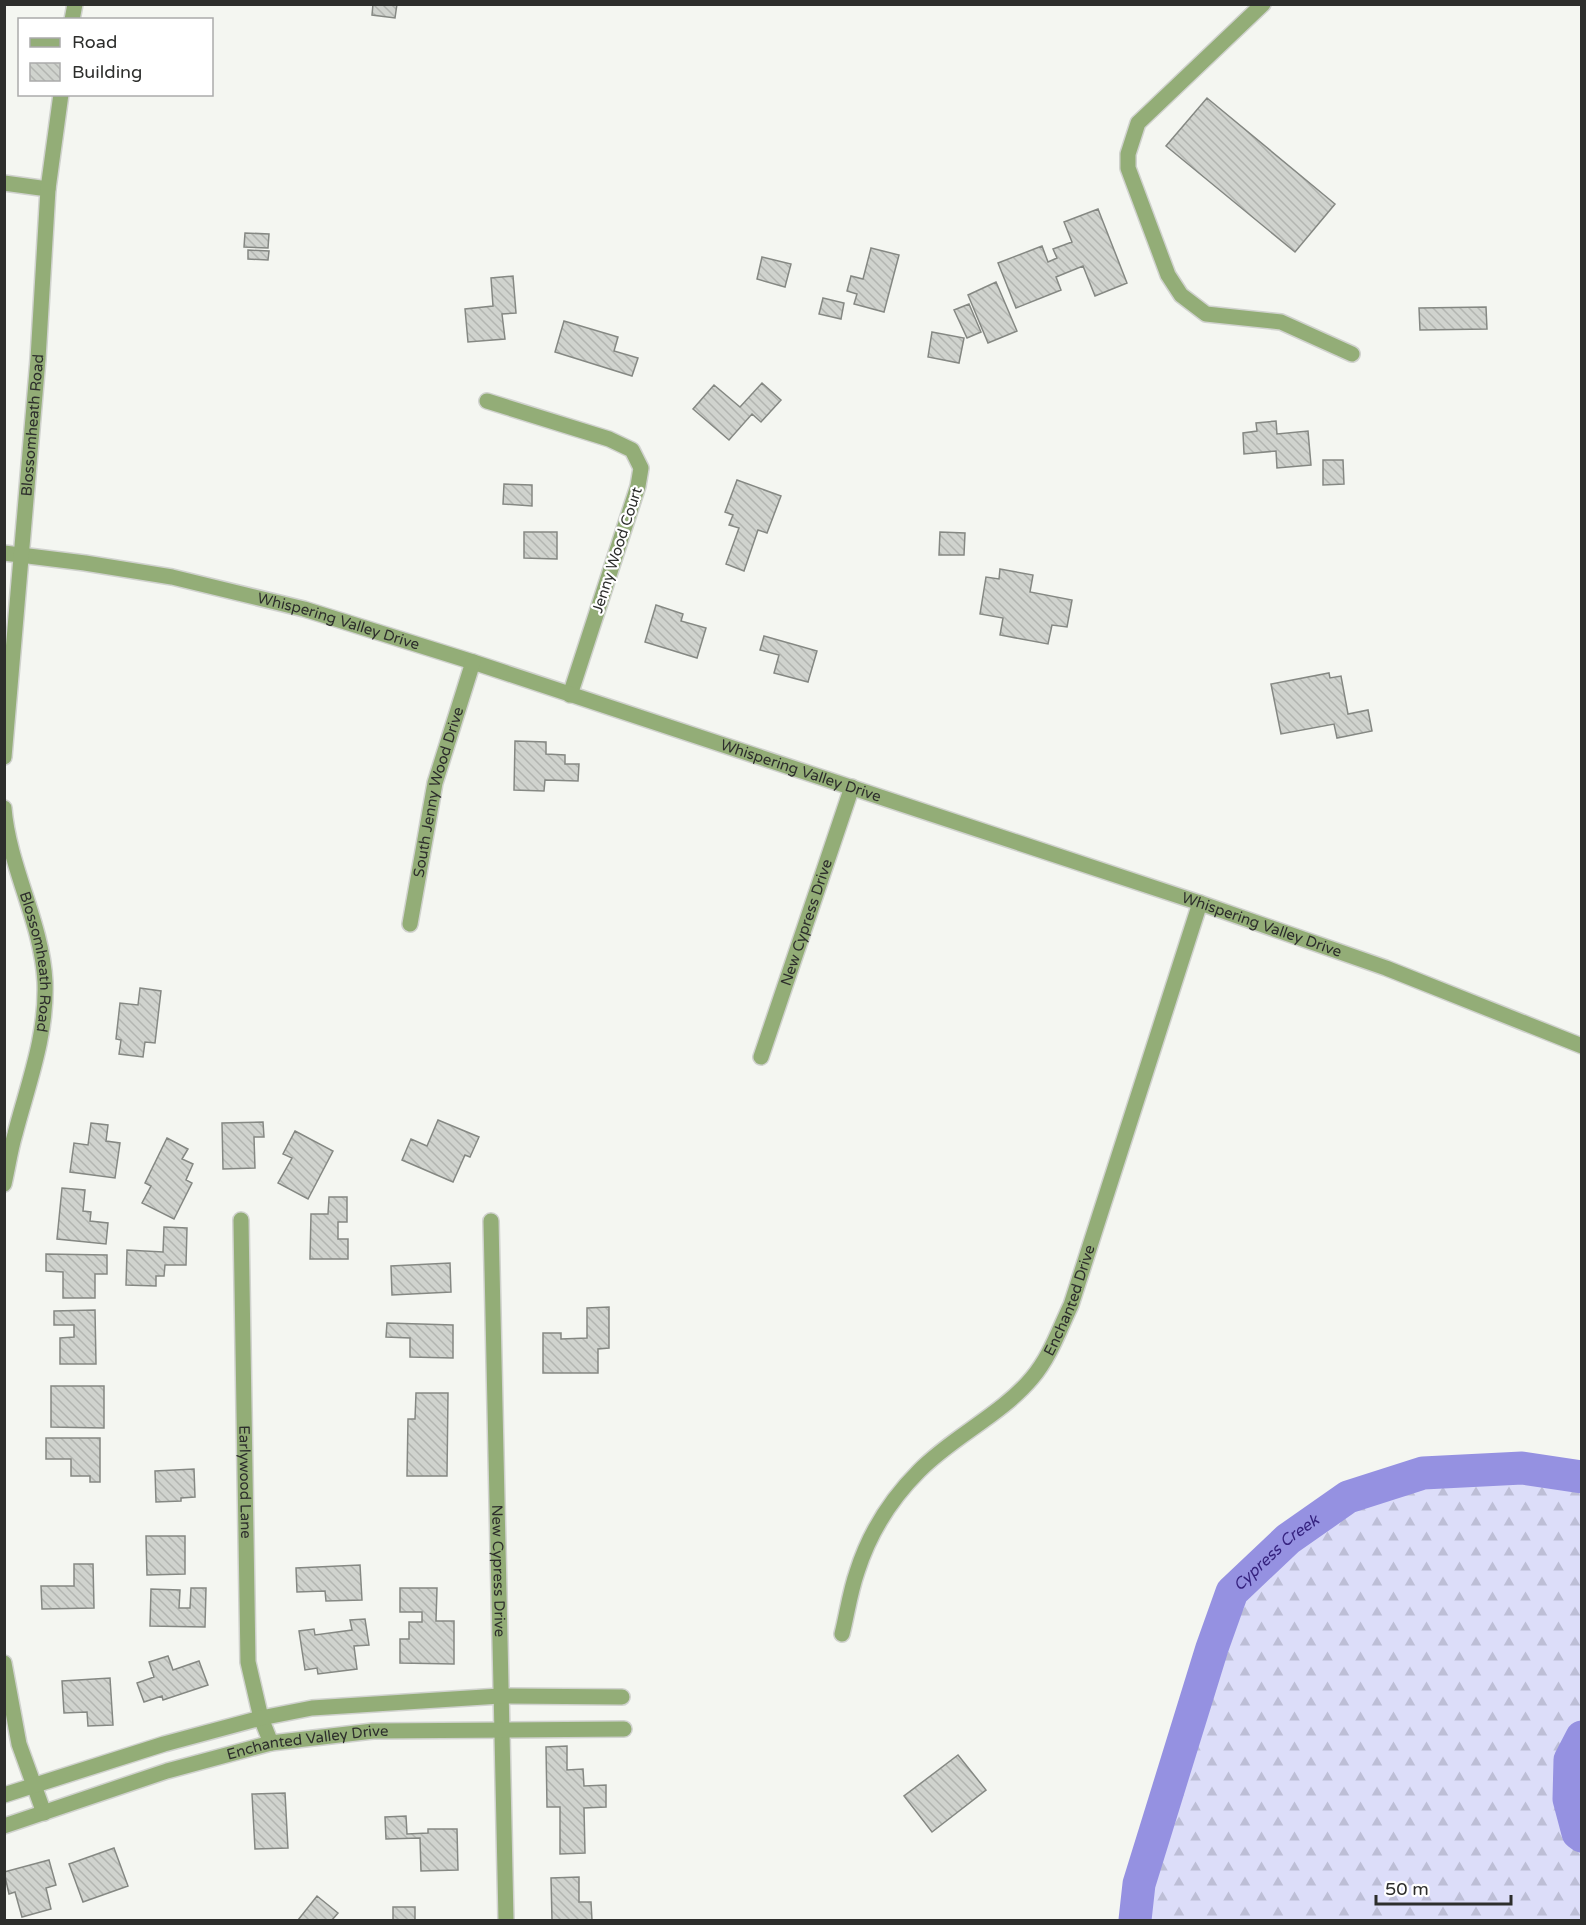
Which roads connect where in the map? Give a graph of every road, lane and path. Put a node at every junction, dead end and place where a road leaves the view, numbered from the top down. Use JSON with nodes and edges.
{"nodes":[{"id":1,"x":1263,"y":4,"type":"edge"},
{"id":2,"x":61,"y":96,"type":"edge"},
{"id":3,"x":4,"y":183,"type":"edge"},
{"id":4,"x":48,"y":189,"type":"junction"},
{"id":5,"x":1352,"y":354,"type":"dead end"},
{"id":6,"x":487,"y":401,"type":"dead end"},
{"id":7,"x":4,"y":553,"type":"edge"},
{"id":8,"x":23,"y":555,"type":"junction"},
{"id":9,"x":473,"y":662,"type":"junction"},
{"id":10,"x":570,"y":695,"type":"junction"},
{"id":11,"x":4,"y":757,"type":"edge"},
{"id":12,"x":852,"y":787,"type":"junction"},
{"id":13,"x":4,"y":808,"type":"edge"},
{"id":14,"x":1200,"y":903,"type":"junction"},
{"id":15,"x":410,"y":924,"type":"dead end"},
{"id":16,"x":1581,"y":1047,"type":"edge"},
{"id":17,"x":761,"y":1058,"type":"dead end"},
{"id":18,"x":4,"y":1184,"type":"edge"},
{"id":19,"x":241,"y":1220,"type":"dead end"},
{"id":20,"x":491,"y":1221,"type":"dead end"},
{"id":21,"x":842,"y":1634,"type":"dead end"},
{"id":22,"x":4,"y":1663,"type":"edge"},
{"id":23,"x":500,"y":1696,"type":"junction"},
{"id":24,"x":622,"y":1696,"type":"dead end"},
{"id":25,"x":261,"y":1718,"type":"junction"},
{"id":26,"x":501,"y":1729,"type":"junction"},
{"id":27,"x":624,"y":1729,"type":"dead end"},
{"id":28,"x":271,"y":1743,"type":"junction"},
{"id":29,"x":34,"y":1785,"type":"junction"},
{"id":30,"x":4,"y":1795,"type":"edge"},
{"id":31,"x":44,"y":1813,"type":"junction"},
{"id":32,"x":4,"y":1826,"type":"edge"},
{"id":33,"x":506,"y":1920,"type":"edge"}],
"edges":[{"from":1,"to":5,"type":"street"},
{"from":2,"to":4,"type":"street","name":"Blossomheath Road"},
{"from":3,"to":4,"type":"street"},
{"from":4,"to":8,"type":"street","name":"Blossomheath Road"},
{"from":6,"to":10,"type":"street","name":"Jenny Wood Court"},
{"from":7,"to":8,"type":"street","name":"Whispering Valley Drive"},
{"from":8,"to":9,"type":"street","name":"Whispering Valley Drive"},
{"from":8,"to":11,"type":"street","name":"Blossomheath Road"},
{"from":9,"to":10,"type":"street","name":"Whispering Valley Drive"},
{"from":9,"to":15,"type":"street","name":"South Jenny Wood Drive"},
{"from":10,"to":12,"type":"street","name":"Whispering Valley Drive"},
{"from":12,"to":14,"type":"street","name":"Whispering Valley Drive"},
{"from":12,"to":17,"type":"street","name":"New Cypress Drive"},
{"from":13,"to":18,"type":"street","name":"Blossomheath Road"},
{"from":14,"to":16,"type":"street","name":"Whispering Valley Drive"},
{"from":14,"to":21,"type":"street","name":"Enchanted Drive"},
{"from":19,"to":25,"type":"street","name":"Earlywood Lane"},
{"from":20,"to":23,"type":"street","name":"New Cypress Drive"},
{"from":22,"to":29,"type":"street"},
{"from":23,"to":24,"type":"street","name":"Enchanted Valley Drive"},
{"from":23,"to":25,"type":"street","name":"Enchanted Valley Drive"},
{"from":23,"to":26,"type":"street","name":"New Cypress Drive"},
{"from":25,"to":28,"type":"street","name":"Earlywood Lane"},
{"from":25,"to":29,"type":"street","name":"Enchanted Valley Drive"},
{"from":26,"to":27,"type":"street","name":"Enchanted Valley Drive"},
{"from":26,"to":28,"type":"street","name":"Enchanted Valley Drive"},
{"from":26,"to":33,"type":"street","name":"New Cypress Drive"},
{"from":28,"to":31,"type":"street","name":"Enchanted Valley Drive"},
{"from":29,"to":30,"type":"street","name":"Enchanted Valley Drive"},
{"from":29,"to":31,"type":"street"},
{"from":31,"to":32,"type":"street","name":"Enchanted Valley Drive"}]}
